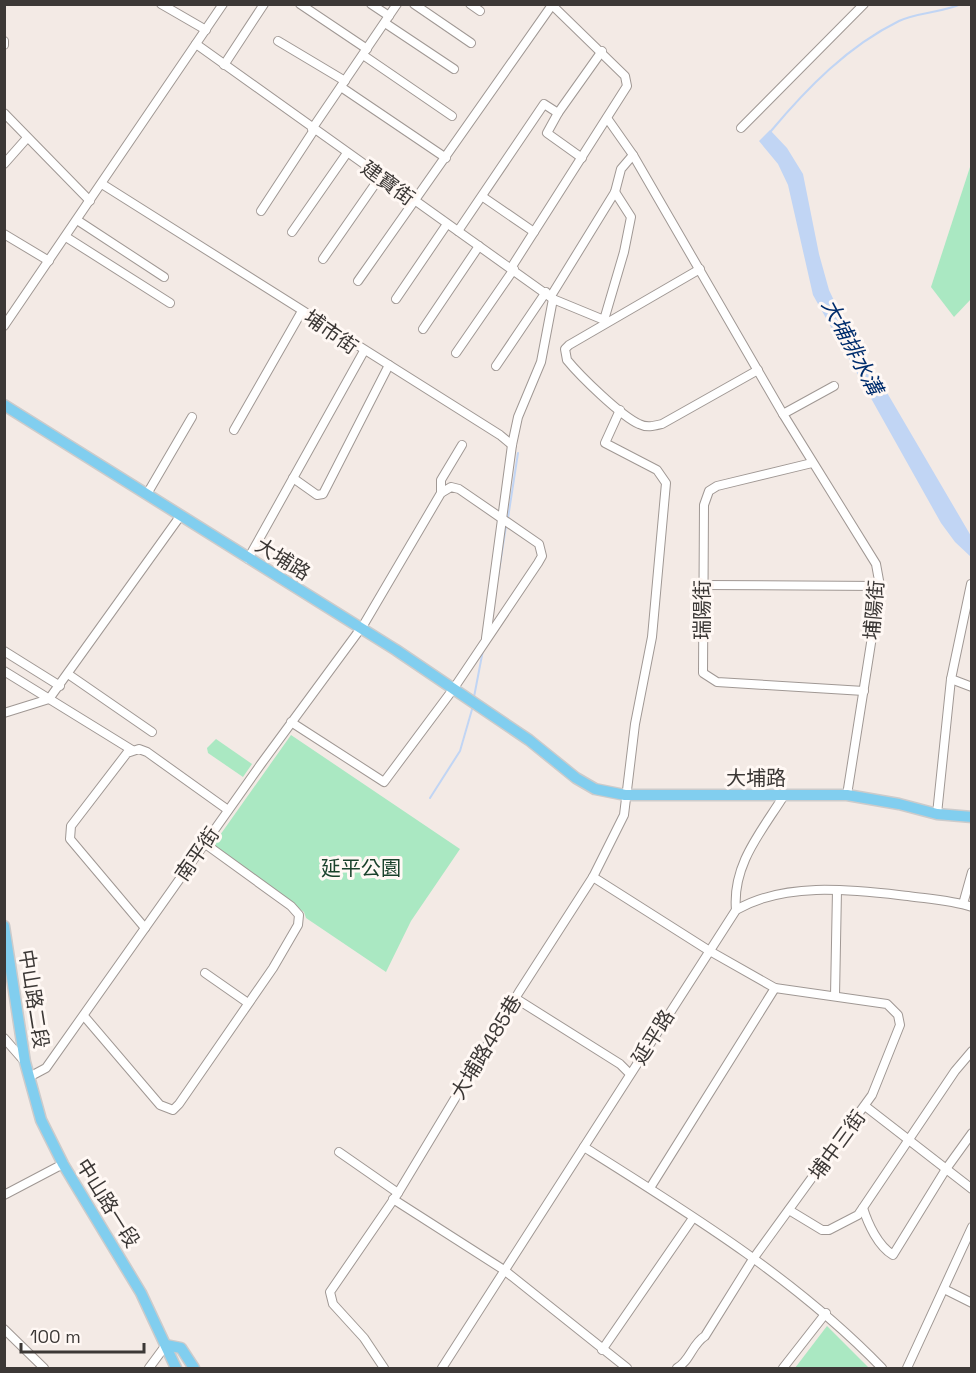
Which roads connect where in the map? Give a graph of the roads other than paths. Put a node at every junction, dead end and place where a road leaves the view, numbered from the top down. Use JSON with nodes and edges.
{"nodes":[{"id":1,"x":161,"y":4,"type":"edge"},
{"id":2,"x":223,"y":4,"type":"edge"},
{"id":3,"x":264,"y":4,"type":"edge"},
{"id":4,"x":300,"y":4,"type":"edge"},
{"id":5,"x":371,"y":4,"type":"edge"},
{"id":6,"x":397,"y":4,"type":"edge"},
{"id":7,"x":414,"y":4,"type":"edge"},
{"id":8,"x":470,"y":4,"type":"edge"},
{"id":9,"x":864,"y":4,"type":"edge"},
{"id":10,"x":551,"y":5,"type":"edge"},
{"id":11,"x":480,"y":11,"type":"dead end"},
{"id":12,"x":387,"y":20,"type":"junction"},
{"id":13,"x":206,"y":30,"type":"junction"},
{"id":14,"x":278,"y":41,"type":"dead end"},
{"id":15,"x":471,"y":43,"type":"dead end"},
{"id":16,"x":196,"y":44,"type":"junction"},
{"id":17,"x":602,"y":51,"type":"junction"},
{"id":18,"x":365,"y":52,"type":"junction"},
{"id":19,"x":224,"y":65,"type":"junction"},
{"id":20,"x":454,"y":69,"type":"dead end"},
{"id":21,"x":343,"y":84,"type":"junction"},
{"id":22,"x":558,"y":112,"type":"junction"},
{"id":23,"x":4,"y":113,"type":"edge"},
{"id":24,"x":452,"y":116,"type":"dead end"},
{"id":25,"x":608,"y":118,"type":"junction"},
{"id":26,"x":741,"y":128,"type":"dead end"},
{"id":27,"x":313,"y":129,"type":"junction"},
{"id":28,"x":27,"y":138,"type":"junction"},
{"id":29,"x":347,"y":153,"type":"junction"},
{"id":30,"x":633,"y":155,"type":"junction"},
{"id":31,"x":446,"y":158,"type":"junction"},
{"id":32,"x":582,"y":158,"type":"junction"},
{"id":33,"x":4,"y":164,"type":"edge"},
{"id":34,"x":380,"y":177,"type":"junction"},
{"id":35,"x":102,"y":184,"type":"junction"},
{"id":36,"x":615,"y":192,"type":"junction"},
{"id":37,"x":483,"y":197,"type":"junction"},
{"id":38,"x":90,"y":201,"type":"junction"},
{"id":39,"x":415,"y":202,"type":"junction"},
{"id":40,"x":261,"y":211,"type":"dead end"},
{"id":41,"x":78,"y":220,"type":"junction"},
{"id":42,"x":447,"y":224,"type":"junction"},
{"id":43,"x":458,"y":231,"type":"junction"},
{"id":44,"x":292,"y":232,"type":"dead end"},
{"id":45,"x":534,"y":232,"type":"junction"},
{"id":46,"x":4,"y":234,"type":"edge"},
{"id":47,"x":66,"y":237,"type":"junction"},
{"id":48,"x":479,"y":246,"type":"junction"},
{"id":49,"x":323,"y":259,"type":"dead end"},
{"id":50,"x":49,"y":261,"type":"junction"},
{"id":51,"x":513,"y":269,"type":"junction"},
{"id":52,"x":700,"y":269,"type":"junction"},
{"id":53,"x":164,"y":277,"type":"dead end"},
{"id":54,"x":358,"y":281,"type":"dead end"},
{"id":55,"x":550,"y":296,"type":"junction"},
{"id":56,"x":396,"y":299,"type":"dead end"},
{"id":57,"x":170,"y":303,"type":"dead end"},
{"id":58,"x":302,"y":311,"type":"junction"},
{"id":59,"x":4,"y":326,"type":"edge"},
{"id":60,"x":423,"y":329,"type":"dead end"},
{"id":61,"x":364,"y":351,"type":"junction"},
{"id":62,"x":456,"y":353,"type":"dead end"},
{"id":63,"x":388,"y":365,"type":"junction"},
{"id":64,"x":496,"y":366,"type":"dead end"},
{"id":65,"x":758,"y":370,"type":"junction"},
{"id":66,"x":834,"y":386,"type":"dead end"},
{"id":67,"x":4,"y":405,"type":"edge"},
{"id":68,"x":620,"y":410,"type":"junction"},
{"id":69,"x":783,"y":414,"type":"junction"},
{"id":70,"x":192,"y":417,"type":"dead end"},
{"id":71,"x":234,"y":430,"type":"dead end"},
{"id":72,"x":462,"y":445,"type":"dead end"},
{"id":73,"x":512,"y":445,"type":"junction"},
{"id":74,"x":812,"y":463,"type":"junction"},
{"id":75,"x":293,"y":478,"type":"junction"},
{"id":76,"x":441,"y":493,"type":"junction"},
{"id":77,"x":147,"y":494,"type":"junction"},
{"id":78,"x":181,"y":516,"type":"junction"},
{"id":79,"x":503,"y":518,"type":"junction"},
{"id":80,"x":248,"y":559,"type":"junction"},
{"id":81,"x":971,"y":584,"type":"edge"},
{"id":82,"x":701,"y":585,"type":"junction"},
{"id":83,"x":880,"y":586,"type":"junction"},
{"id":84,"x":361,"y":629,"type":"junction"},
{"id":85,"x":485,"y":641,"type":"junction"},
{"id":86,"x":4,"y":651,"type":"edge"},
{"id":87,"x":4,"y":671,"type":"edge"},
{"id":88,"x":68,"y":674,"type":"junction"},
{"id":89,"x":951,"y":679,"type":"junction"},
{"id":90,"x":60,"y":686,"type":"junction"},
{"id":91,"x":454,"y":687,"type":"junction"},
{"id":92,"x":972,"y":687,"type":"edge"},
{"id":93,"x":864,"y":691,"type":"junction"},
{"id":94,"x":49,"y":699,"type":"junction"},
{"id":95,"x":4,"y":713,"type":"edge"},
{"id":96,"x":291,"y":722,"type":"junction"},
{"id":97,"x":152,"y":732,"type":"dead end"},
{"id":98,"x":132,"y":750,"type":"junction"},
{"id":99,"x":625,"y":795,"type":"junction"},
{"id":100,"x":848,"y":795,"type":"junction"},
{"id":101,"x":783,"y":796,"type":"junction"},
{"id":102,"x":228,"y":810,"type":"junction"},
{"id":103,"x":938,"y":814,"type":"junction"},
{"id":104,"x":972,"y":817,"type":"edge"},
{"id":105,"x":204,"y":843,"type":"junction"},
{"id":106,"x":972,"y":872,"type":"edge"},
{"id":107,"x":592,"y":877,"type":"junction"},
{"id":108,"x":837,"y":890,"type":"junction"},
{"id":109,"x":967,"y":905,"type":"edge"},
{"id":110,"x":736,"y":910,"type":"junction"},
{"id":111,"x":4,"y":926,"type":"edge"},
{"id":112,"x":145,"y":928,"type":"junction"},
{"id":113,"x":708,"y":950,"type":"junction"},
{"id":114,"x":205,"y":973,"type":"dead end"},
{"id":115,"x":775,"y":988,"type":"junction"},
{"id":116,"x":835,"y":996,"type":"junction"},
{"id":117,"x":515,"y":998,"type":"junction"},
{"id":118,"x":248,"y":1003,"type":"junction"},
{"id":119,"x":84,"y":1016,"type":"junction"},
{"id":120,"x":4,"y":1038,"type":"edge"},
{"id":121,"x":972,"y":1051,"type":"edge"},
{"id":122,"x":26,"y":1062,"type":"junction"},
{"id":123,"x":630,"y":1074,"type":"junction"},
{"id":124,"x":31,"y":1076,"type":"junction"},
{"id":125,"x":865,"y":1106,"type":"junction"},
{"id":126,"x":972,"y":1133,"type":"edge"},
{"id":127,"x":910,"y":1140,"type":"junction"},
{"id":128,"x":584,"y":1147,"type":"junction"},
{"id":129,"x":339,"y":1152,"type":"dead end"},
{"id":130,"x":63,"y":1164,"type":"junction"},
{"id":131,"x":946,"y":1169,"type":"junction"},
{"id":132,"x":650,"y":1188,"type":"junction"},
{"id":133,"x":972,"y":1189,"type":"edge"},
{"id":134,"x":4,"y":1195,"type":"edge"},
{"id":135,"x":395,"y":1196,"type":"junction"},
{"id":136,"x":863,"y":1208,"type":"junction"},
{"id":137,"x":789,"y":1210,"type":"junction"},
{"id":138,"x":693,"y":1218,"type":"junction"},
{"id":139,"x":972,"y":1227,"type":"edge"},
{"id":140,"x":753,"y":1259,"type":"junction"},
{"id":141,"x":504,"y":1270,"type":"junction"},
{"id":142,"x":944,"y":1289,"type":"junction"},
{"id":143,"x":972,"y":1303,"type":"edge"},
{"id":144,"x":826,"y":1313,"type":"junction"},
{"id":145,"x":4,"y":1329,"type":"edge"},
{"id":146,"x":166,"y":1345,"type":"junction"},
{"id":147,"x":602,"y":1350,"type":"junction"},
{"id":148,"x":444,"y":1367,"type":"edge"},
{"id":149,"x":44,"y":1368,"type":"edge"},
{"id":150,"x":149,"y":1368,"type":"edge"},
{"id":151,"x":176,"y":1368,"type":"edge"},
{"id":152,"x":194,"y":1368,"type":"edge"},
{"id":153,"x":384,"y":1368,"type":"edge"},
{"id":154,"x":627,"y":1368,"type":"edge"},
{"id":155,"x":677,"y":1368,"type":"edge"},
{"id":156,"x":783,"y":1368,"type":"edge"},
{"id":157,"x":882,"y":1368,"type":"edge"},
{"id":158,"x":907,"y":1368,"type":"edge"}],
"edges":[{"from":1,"to":13,"type":"street"},
{"from":2,"to":13,"type":"street"},
{"from":3,"to":19,"type":"street"},
{"from":4,"to":18,"type":"street"},
{"from":5,"to":12,"type":"street"},
{"from":6,"to":12,"type":"street"},
{"from":7,"to":15,"type":"street"},
{"from":8,"to":11,"type":"street"},
{"from":9,"to":26,"type":"street"},
{"from":10,"to":17,"type":"street"},
{"from":10,"to":31,"type":"street"},
{"from":12,"to":18,"type":"street"},
{"from":12,"to":20,"type":"street"},
{"from":13,"to":16,"type":"street"},
{"from":14,"to":21,"type":"street"},
{"from":16,"to":19,"type":"street","name":"建寶街"},
{"from":16,"to":35,"type":"street"},
{"from":17,"to":22,"type":"street"},
{"from":17,"to":25,"type":"street"},
{"from":18,"to":21,"type":"street"},
{"from":18,"to":24,"type":"street"},
{"from":19,"to":27,"type":"street","name":"建寶街"},
{"from":21,"to":27,"type":"street"},
{"from":21,"to":31,"type":"street"},
{"from":22,"to":32,"type":"street"},
{"from":22,"to":37,"type":"street"},
{"from":23,"to":28,"type":"street"},
{"from":25,"to":30,"type":"street","name":"埔陽街"},
{"from":25,"to":32,"type":"street"},
{"from":27,"to":29,"type":"street","name":"建寶街"},
{"from":27,"to":40,"type":"street"},
{"from":28,"to":33,"type":"street"},
{"from":28,"to":38,"type":"street"},
{"from":29,"to":34,"type":"street","name":"建寶街"},
{"from":29,"to":44,"type":"street"},
{"from":30,"to":36,"type":"street"},
{"from":30,"to":52,"type":"street","name":"埔陽街"},
{"from":31,"to":39,"type":"street"},
{"from":32,"to":45,"type":"street"},
{"from":34,"to":39,"type":"street","name":"建寶街"},
{"from":34,"to":49,"type":"street"},
{"from":35,"to":38,"type":"street"},
{"from":35,"to":58,"type":"street","name":"埔市街"},
{"from":36,"to":55,"type":"street"},
{"from":36,"to":55,"type":"street","name":"建寶街"},
{"from":37,"to":43,"type":"street"},
{"from":37,"to":45,"type":"street"},
{"from":38,"to":41,"type":"street"},
{"from":39,"to":42,"type":"street","name":"建寶街"},
{"from":39,"to":54,"type":"street"},
{"from":41,"to":47,"type":"street"},
{"from":41,"to":53,"type":"street"},
{"from":42,"to":43,"type":"street","name":"建寶街"},
{"from":42,"to":56,"type":"street"},
{"from":43,"to":48,"type":"street","name":"建寶街"},
{"from":45,"to":51,"type":"street"},
{"from":46,"to":50,"type":"street"},
{"from":47,"to":50,"type":"street"},
{"from":47,"to":57,"type":"street"},
{"from":48,"to":51,"type":"street","name":"建寶街"},
{"from":48,"to":60,"type":"street"},
{"from":50,"to":59,"type":"street"},
{"from":51,"to":55,"type":"street","name":"建寶街"},
{"from":51,"to":62,"type":"street"},
{"from":52,"to":65,"type":"street","name":"埔陽街"},
{"from":52,"to":68,"type":"street"},
{"from":55,"to":64,"type":"street"},
{"from":55,"to":73,"type":"street"},
{"from":58,"to":61,"type":"street","name":"埔市街"},
{"from":58,"to":71,"type":"street"},
{"from":61,"to":63,"type":"street"},
{"from":61,"to":75,"type":"street","name":"埔市街"},
{"from":63,"to":73,"type":"street"},
{"from":63,"to":75,"type":"street"},
{"from":65,"to":68,"type":"street"},
{"from":65,"to":69,"type":"street","name":"埔陽街"},
{"from":66,"to":69,"type":"street"},
{"from":67,"to":77,"type":"main road","name":"大埔路"},
{"from":68,"to":99,"type":"street","name":"大埔路485巷"},
{"from":69,"to":74,"type":"street","name":"埔陽街"},
{"from":70,"to":77,"type":"street"},
{"from":72,"to":76,"type":"street","name":"南平街"},
{"from":73,"to":79,"type":"street"},
{"from":74,"to":82,"type":"street","name":"瑞陽街"},
{"from":74,"to":83,"type":"street","name":"埔陽街"},
{"from":75,"to":80,"type":"street","name":"埔市街"},
{"from":76,"to":79,"type":"street"},
{"from":76,"to":84,"type":"street","name":"南平街"},
{"from":77,"to":78,"type":"main road","name":"大埔路"},
{"from":78,"to":80,"type":"main road","name":"大埔路"},
{"from":78,"to":88,"type":"street"},
{"from":79,"to":85,"type":"street"},
{"from":79,"to":85,"type":"street"},
{"from":80,"to":84,"type":"main road","name":"大埔路"},
{"from":81,"to":89,"type":"street"},
{"from":82,"to":83,"type":"street"},
{"from":82,"to":93,"type":"street","name":"瑞陽街"},
{"from":83,"to":93,"type":"street","name":"埔陽街"},
{"from":84,"to":91,"type":"main road","name":"大埔路"},
{"from":84,"to":96,"type":"street","name":"南平街"},
{"from":85,"to":91,"type":"street"},
{"from":86,"to":90,"type":"street"},
{"from":87,"to":94,"type":"street"},
{"from":88,"to":90,"type":"street"},
{"from":88,"to":97,"type":"street"},
{"from":89,"to":92,"type":"street"},
{"from":89,"to":103,"type":"street"},
{"from":90,"to":94,"type":"street"},
{"from":91,"to":96,"type":"street"},
{"from":91,"to":99,"type":"main road","name":"大埔路"},
{"from":93,"to":100,"type":"street","name":"埔陽街"},
{"from":94,"to":95,"type":"street"},
{"from":94,"to":98,"type":"street"},
{"from":96,"to":102,"type":"street","name":"南平街"},
{"from":98,"to":102,"type":"street"},
{"from":98,"to":112,"type":"street"},
{"from":99,"to":101,"type":"main road","name":"大埔路"},
{"from":99,"to":107,"type":"street","name":"大埔路485巷"},
{"from":100,"to":101,"type":"main road","name":"大埔路"},
{"from":100,"to":103,"type":"main road","name":"大埔路"},
{"from":101,"to":110,"type":"street"},
{"from":102,"to":105,"type":"street","name":"南平街"},
{"from":103,"to":104,"type":"main road","name":"大埔路"},
{"from":105,"to":112,"type":"street","name":"南平街"},
{"from":105,"to":118,"type":"street"},
{"from":106,"to":109,"type":"street"},
{"from":107,"to":113,"type":"street"},
{"from":107,"to":117,"type":"street","name":"大埔路485巷"},
{"from":108,"to":109,"type":"street","name":"延平路"},
{"from":108,"to":110,"type":"street","name":"延平路"},
{"from":108,"to":116,"type":"street"},
{"from":110,"to":113,"type":"street","name":"延平路"},
{"from":111,"to":122,"type":"main road","name":"中山路二段"},
{"from":112,"to":119,"type":"street","name":"南平街"},
{"from":113,"to":115,"type":"street"},
{"from":113,"to":123,"type":"street","name":"延平路"},
{"from":114,"to":118,"type":"street"},
{"from":115,"to":116,"type":"street","name":"埔中三街"},
{"from":115,"to":132,"type":"street"},
{"from":116,"to":125,"type":"street","name":"埔中三街"},
{"from":117,"to":123,"type":"street"},
{"from":117,"to":135,"type":"street","name":"大埔路485巷"},
{"from":118,"to":119,"type":"street"},
{"from":119,"to":124,"type":"street","name":"南平街"},
{"from":120,"to":122,"type":"street"},
{"from":121,"to":127,"type":"street"},
{"from":122,"to":124,"type":"main road","name":"中山路二段"},
{"from":123,"to":128,"type":"street","name":"延平路"},
{"from":124,"to":130,"type":"main road","name":"中山路一段"},
{"from":125,"to":127,"type":"street"},
{"from":125,"to":137,"type":"street","name":"埔中三街"},
{"from":126,"to":131,"type":"street"},
{"from":127,"to":131,"type":"street"},
{"from":127,"to":136,"type":"street"},
{"from":128,"to":132,"type":"street"},
{"from":128,"to":141,"type":"street","name":"延平路"},
{"from":129,"to":135,"type":"street"},
{"from":130,"to":134,"type":"street"},
{"from":130,"to":146,"type":"main road","name":"中山路一段"},
{"from":131,"to":133,"type":"street"},
{"from":131,"to":136,"type":"street"},
{"from":132,"to":138,"type":"street"},
{"from":135,"to":141,"type":"street"},
{"from":135,"to":153,"type":"street","name":"大埔路485巷"},
{"from":136,"to":137,"type":"street"},
{"from":137,"to":140,"type":"street","name":"埔中三街"},
{"from":138,"to":140,"type":"street"},
{"from":138,"to":147,"type":"street"},
{"from":139,"to":142,"type":"street"},
{"from":140,"to":144,"type":"street"},
{"from":140,"to":155,"type":"street","name":"埔中三街"},
{"from":141,"to":147,"type":"street"},
{"from":141,"to":148,"type":"street","name":"延平路"},
{"from":142,"to":143,"type":"street"},
{"from":142,"to":158,"type":"street"},
{"from":144,"to":156,"type":"street"},
{"from":144,"to":157,"type":"street"},
{"from":145,"to":149,"type":"street"},
{"from":146,"to":150,"type":"street"},
{"from":146,"to":151,"type":"main road","name":"中山路一段"},
{"from":146,"to":152,"type":"main road","name":"中山路一段"},
{"from":147,"to":154,"type":"street"}]}
